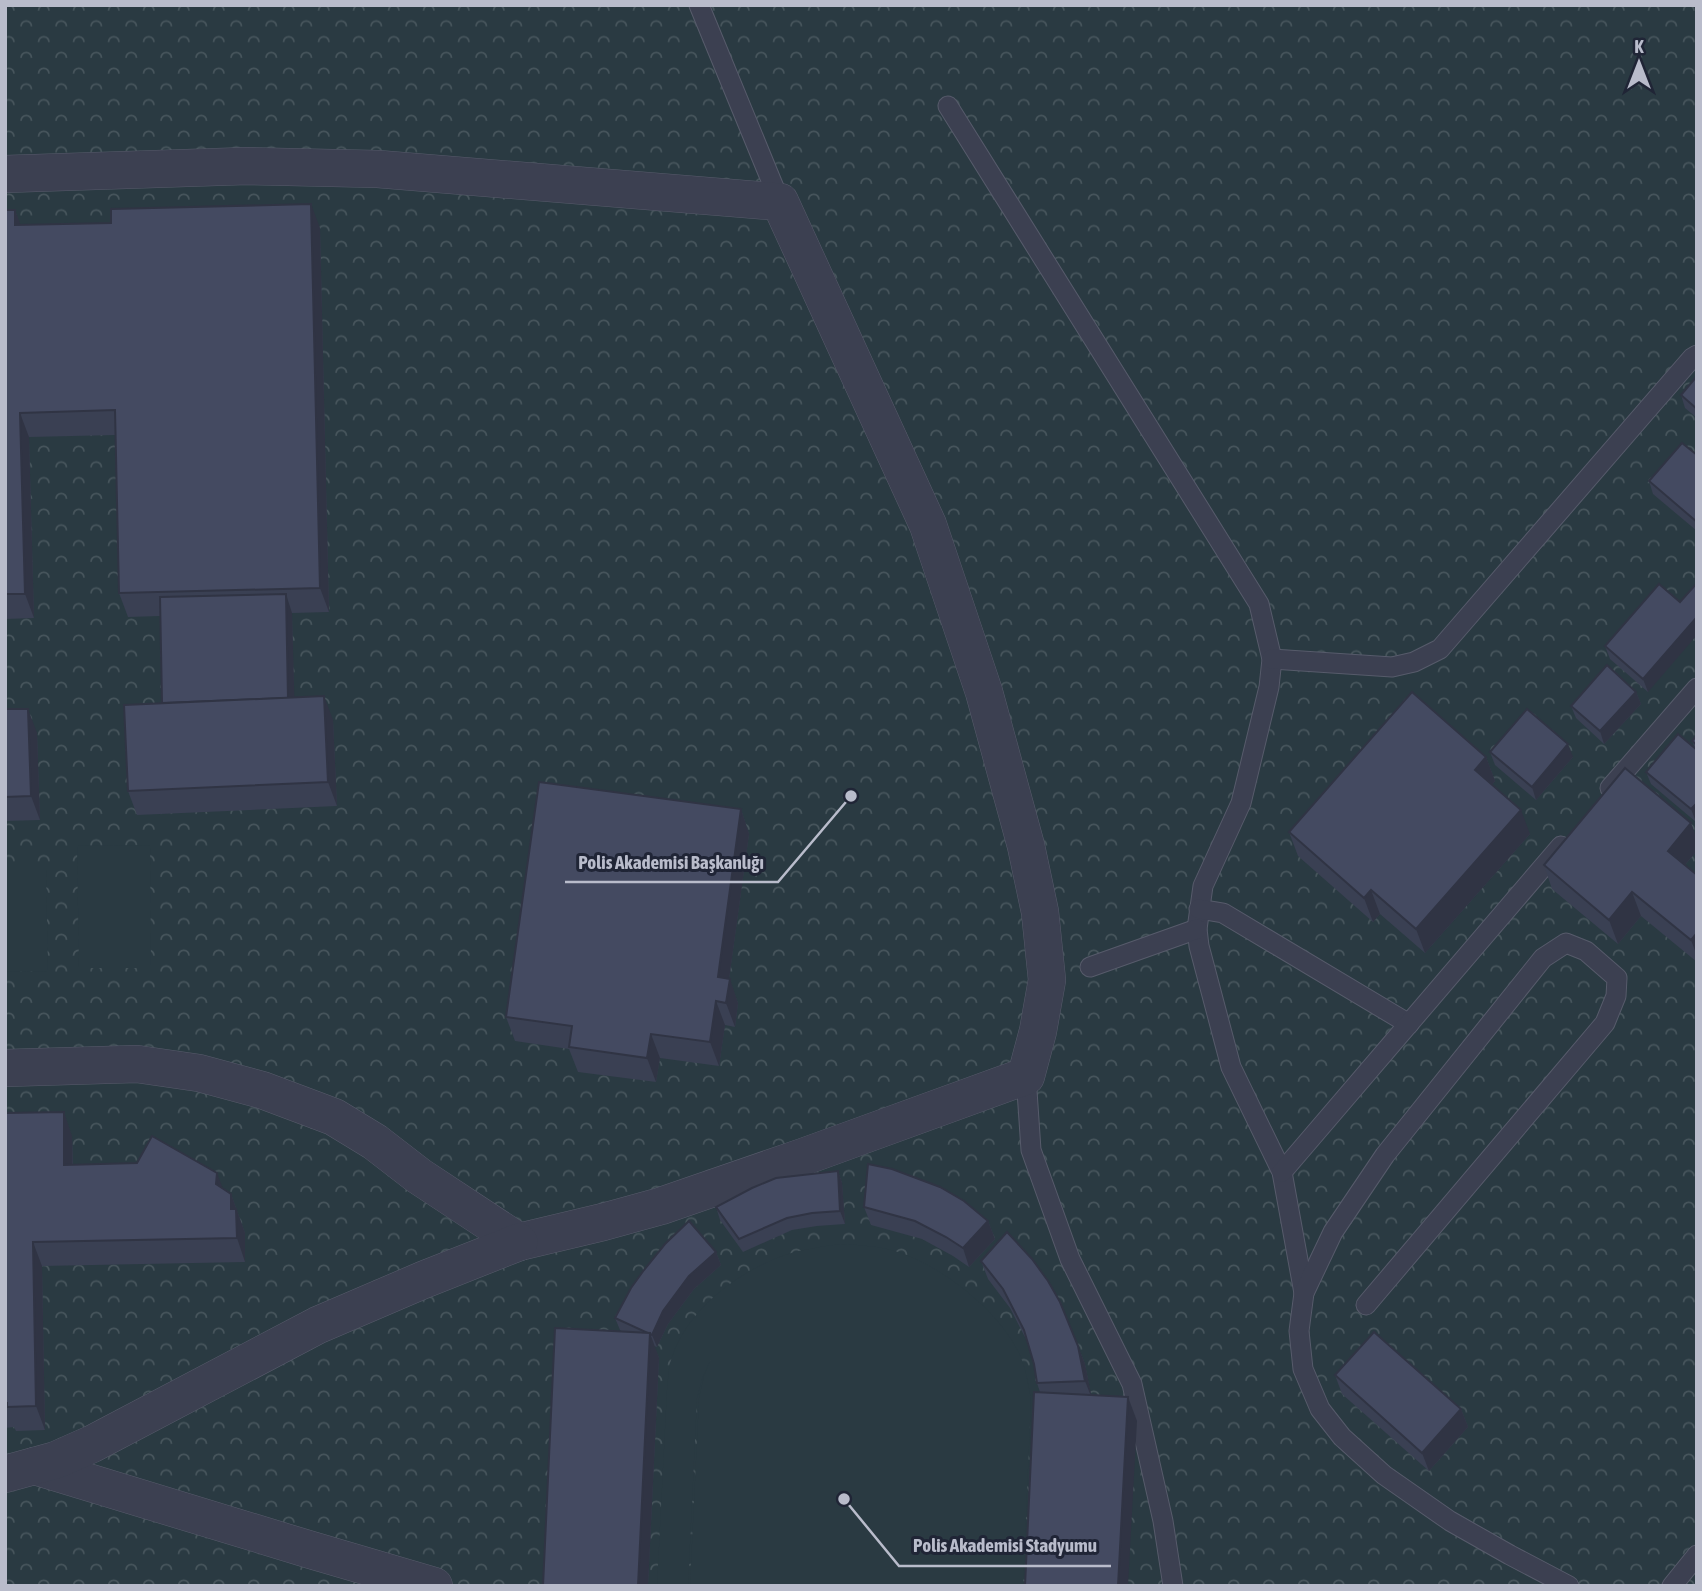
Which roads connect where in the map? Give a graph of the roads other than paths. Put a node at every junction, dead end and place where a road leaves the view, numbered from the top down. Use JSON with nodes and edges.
{"nodes":[{"id":1,"x":699,"y":5,"type":"edge"},
{"id":2,"x":948,"y":106,"type":"dead end"},
{"id":3,"x":5,"y":174,"type":"edge"},
{"id":4,"x":780,"y":202,"type":"junction"},
{"id":5,"x":1697,"y":355,"type":"edge"},
{"id":6,"x":1272,"y":659,"type":"junction"},
{"id":7,"x":1697,"y":688,"type":"edge"},
{"id":8,"x":1595,"y":806,"type":"edge"},
{"id":9,"x":1569,"y":837,"type":"edge"},
{"id":10,"x":1199,"y":909,"type":"junction"},
{"id":11,"x":1197,"y":929,"type":"junction"},
{"id":12,"x":1090,"y":967,"type":"dead end"},
{"id":13,"x":1409,"y":1024,"type":"junction"},
{"id":14,"x":5,"y":1068,"type":"edge"},
{"id":15,"x":1026,"y":1076,"type":"junction"},
{"id":16,"x":1282,"y":1172,"type":"junction"},
{"id":17,"x":519,"y":1242,"type":"junction"},
{"id":18,"x":1304,"y":1293,"type":"junction"},
{"id":19,"x":1366,"y":1305,"type":"dead end"},
{"id":20,"x":20,"y":1470,"type":"edge"},
{"id":21,"x":1697,"y":1556,"type":"edge"},
{"id":22,"x":433,"y":1586,"type":"edge"},
{"id":23,"x":1173,"y":1586,"type":"edge"},
{"id":24,"x":1569,"y":1586,"type":"edge"},
{"id":25,"x":1672,"y":1586,"type":"edge"}],
"edges":[{"from":1,"to":4,"type":"lane"},
{"from":2,"to":6,"type":"lane"},
{"from":3,"to":4,"type":"street"},
{"from":4,"to":15,"type":"street"},
{"from":5,"to":6,"type":"lane"},
{"from":6,"to":10,"type":"lane"},
{"from":7,"to":8,"type":"lane"},
{"from":9,"to":13,"type":"lane"},
{"from":10,"to":11,"type":"lane"},
{"from":10,"to":13,"type":"lane"},
{"from":11,"to":12,"type":"lane"},
{"from":11,"to":16,"type":"lane"},
{"from":13,"to":16,"type":"lane"},
{"from":14,"to":17,"type":"street"},
{"from":15,"to":17,"type":"street"},
{"from":15,"to":23,"type":"lane"},
{"from":16,"to":18,"type":"lane"},
{"from":17,"to":20,"type":"street"},
{"from":18,"to":19,"type":"lane"},
{"from":18,"to":24,"type":"lane"},
{"from":20,"to":22,"type":"street"},
{"from":21,"to":25,"type":"lane"}]}
